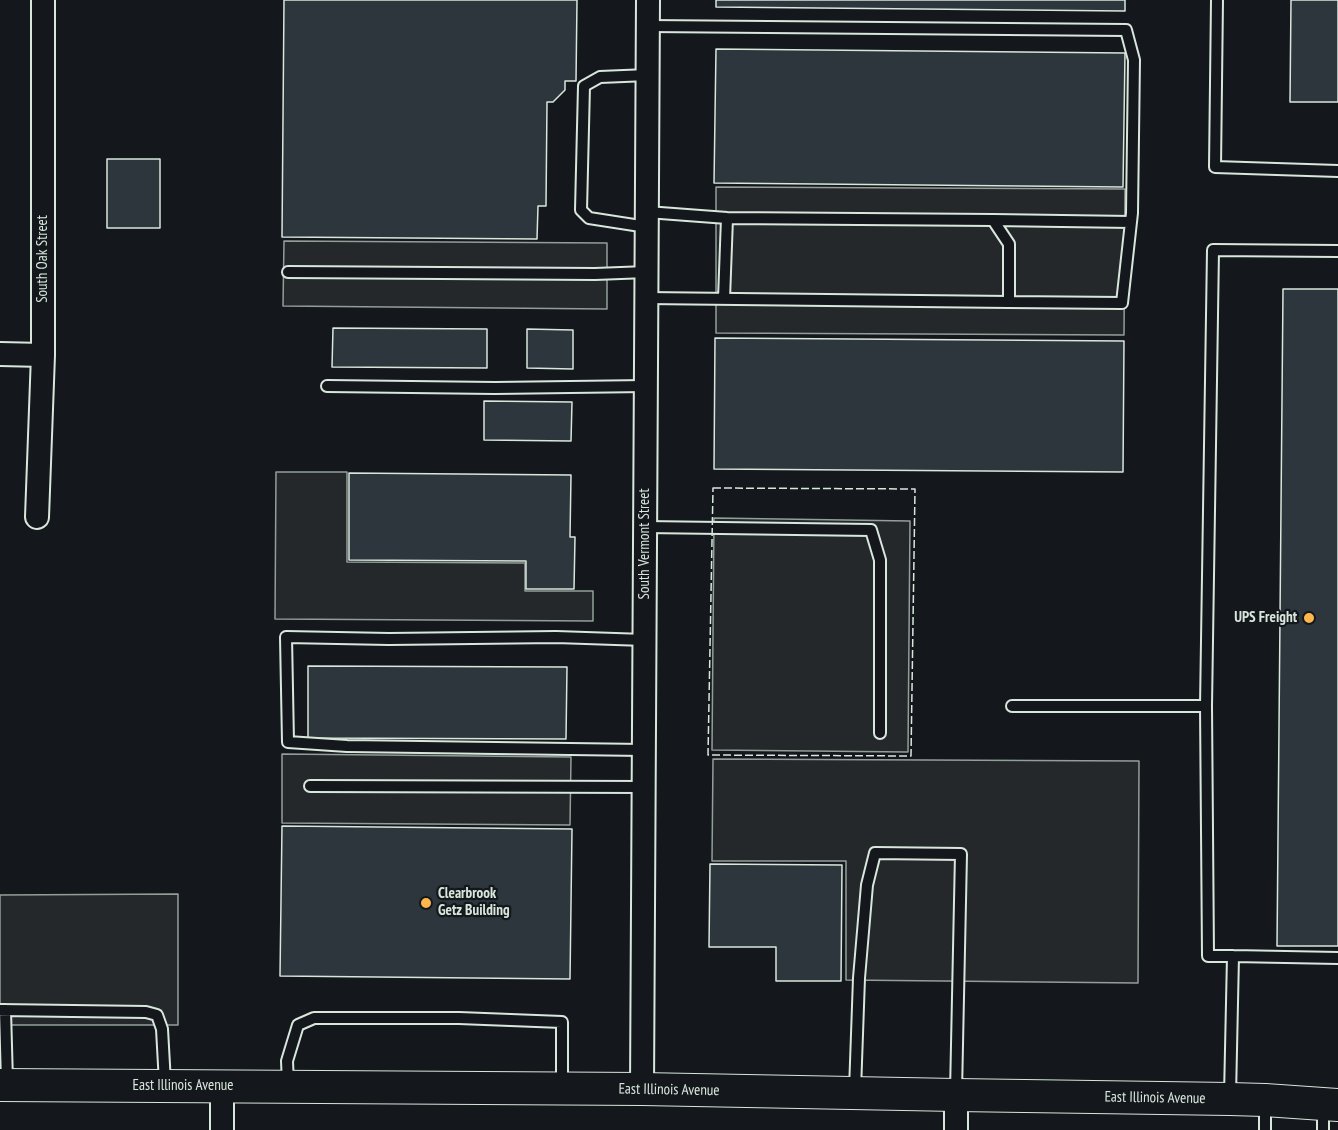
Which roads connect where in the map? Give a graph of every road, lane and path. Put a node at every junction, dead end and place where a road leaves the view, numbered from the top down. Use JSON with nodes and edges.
{"nodes":[{"id":1,"x":44,"y":0,"type":"edge"},
{"id":2,"x":648,"y":0,"type":"edge"},
{"id":3,"x":1217,"y":0,"type":"edge"},
{"id":4,"x":648,"y":26,"type":"junction"},
{"id":5,"x":648,"y":75,"type":"junction"},
{"id":6,"x":1338,"y":171,"type":"edge"},
{"id":7,"x":727,"y":218,"type":"junction"},
{"id":8,"x":647,"y":219,"type":"junction"},
{"id":9,"x":993,"y":220,"type":"junction"},
{"id":10,"x":1131,"y":222,"type":"junction"},
{"id":11,"x":1338,"y":251,"type":"edge"},
{"id":12,"x":288,"y":272,"type":"dead end"},
{"id":13,"x":647,"y":272,"type":"junction"},
{"id":14,"x":646,"y":298,"type":"junction"},
{"id":15,"x":724,"y":299,"type":"junction"},
{"id":16,"x":1009,"y":302,"type":"junction"},
{"id":17,"x":0,"y":354,"type":"edge"},
{"id":18,"x":43,"y":355,"type":"junction"},
{"id":19,"x":327,"y":386,"type":"dead end"},
{"id":20,"x":646,"y":386,"type":"junction"},
{"id":21,"x":37,"y":517,"type":"dead end"},
{"id":22,"x":645,"y":527,"type":"junction"},
{"id":23,"x":645,"y":640,"type":"junction"},
{"id":24,"x":1012,"y":706,"type":"dead end"},
{"id":25,"x":1206,"y":706,"type":"junction"},
{"id":26,"x":880,"y":733,"type":"dead end"},
{"id":27,"x":644,"y":750,"type":"junction"},
{"id":28,"x":310,"y":786,"type":"dead end"},
{"id":29,"x":644,"y":787,"type":"junction"},
{"id":30,"x":1233,"y":956,"type":"junction"},
{"id":31,"x":1338,"y":958,"type":"edge"},
{"id":32,"x":2,"y":1010,"type":"edge"},
{"id":33,"x":3,"y":1085,"type":"edge"},
{"id":34,"x":165,"y":1086,"type":"junction"},
{"id":35,"x":222,"y":1086,"type":"junction"},
{"id":36,"x":288,"y":1087,"type":"junction"},
{"id":37,"x":562,"y":1088,"type":"junction"},
{"id":38,"x":642,"y":1089,"type":"junction"},
{"id":39,"x":855,"y":1093,"type":"junction"},
{"id":40,"x":956,"y":1095,"type":"junction"},
{"id":41,"x":1230,"y":1099,"type":"junction"},
{"id":42,"x":1328,"y":1113,"type":"edge"},
{"id":43,"x":1265,"y":1115,"type":"edge"},
{"id":44,"x":222,"y":1130,"type":"edge"},
{"id":45,"x":956,"y":1130,"type":"edge"}],
"edges":[{"from":1,"to":18,"type":"street","name":"South Oak Street"},
{"from":2,"to":4,"type":"street","name":"South Vermont Street"},
{"from":3,"to":6,"type":"lane"},
{"from":4,"to":5,"type":"street","name":"South Vermont Street"},
{"from":4,"to":10,"type":"lane"},
{"from":5,"to":8,"type":"street","name":"South Vermont Street"},
{"from":5,"to":8,"type":"lane"},
{"from":7,"to":8,"type":"lane"},
{"from":7,"to":9,"type":"lane"},
{"from":7,"to":15,"type":"lane"},
{"from":8,"to":13,"type":"street","name":"South Vermont Street"},
{"from":9,"to":10,"type":"lane"},
{"from":9,"to":16,"type":"lane"},
{"from":10,"to":16,"type":"lane"},
{"from":11,"to":25,"type":"lane"},
{"from":12,"to":13,"type":"lane"},
{"from":13,"to":14,"type":"street","name":"South Vermont Street"},
{"from":14,"to":15,"type":"lane"},
{"from":14,"to":20,"type":"street","name":"South Vermont Street"},
{"from":15,"to":16,"type":"lane"},
{"from":17,"to":18,"type":"street"},
{"from":18,"to":21,"type":"street","name":"South Oak Street"},
{"from":19,"to":20,"type":"lane"},
{"from":20,"to":22,"type":"street","name":"South Vermont Street"},
{"from":22,"to":23,"type":"street","name":"South Vermont Street"},
{"from":22,"to":26,"type":"lane"},
{"from":23,"to":27,"type":"street","name":"South Vermont Street"},
{"from":23,"to":27,"type":"lane"},
{"from":24,"to":25,"type":"lane"},
{"from":25,"to":30,"type":"lane"},
{"from":27,"to":29,"type":"street","name":"South Vermont Street"},
{"from":28,"to":29,"type":"lane"},
{"from":29,"to":38,"type":"street","name":"South Vermont Street"},
{"from":30,"to":31,"type":"lane"},
{"from":30,"to":41,"type":"lane"},
{"from":32,"to":33,"type":"lane"},
{"from":32,"to":34,"type":"lane"},
{"from":33,"to":34,"type":"main road","name":"East Illinois Avenue"},
{"from":34,"to":35,"type":"main road","name":"East Illinois Avenue"},
{"from":35,"to":36,"type":"main road","name":"East Illinois Avenue"},
{"from":35,"to":44,"type":"street"},
{"from":36,"to":37,"type":"main road","name":"East Illinois Avenue"},
{"from":36,"to":37,"type":"lane"},
{"from":37,"to":38,"type":"main road","name":"East Illinois Avenue"},
{"from":38,"to":39,"type":"main road","name":"East Illinois Avenue"},
{"from":39,"to":40,"type":"main road","name":"East Illinois Avenue"},
{"from":39,"to":40,"type":"lane"},
{"from":40,"to":41,"type":"main road","name":"East Illinois Avenue"},
{"from":40,"to":45,"type":"street"},
{"from":41,"to":43,"type":"main road","name":"East Illinois Avenue"},
{"from":42,"to":43,"type":"main road","name":"East Illinois Avenue"}]}
